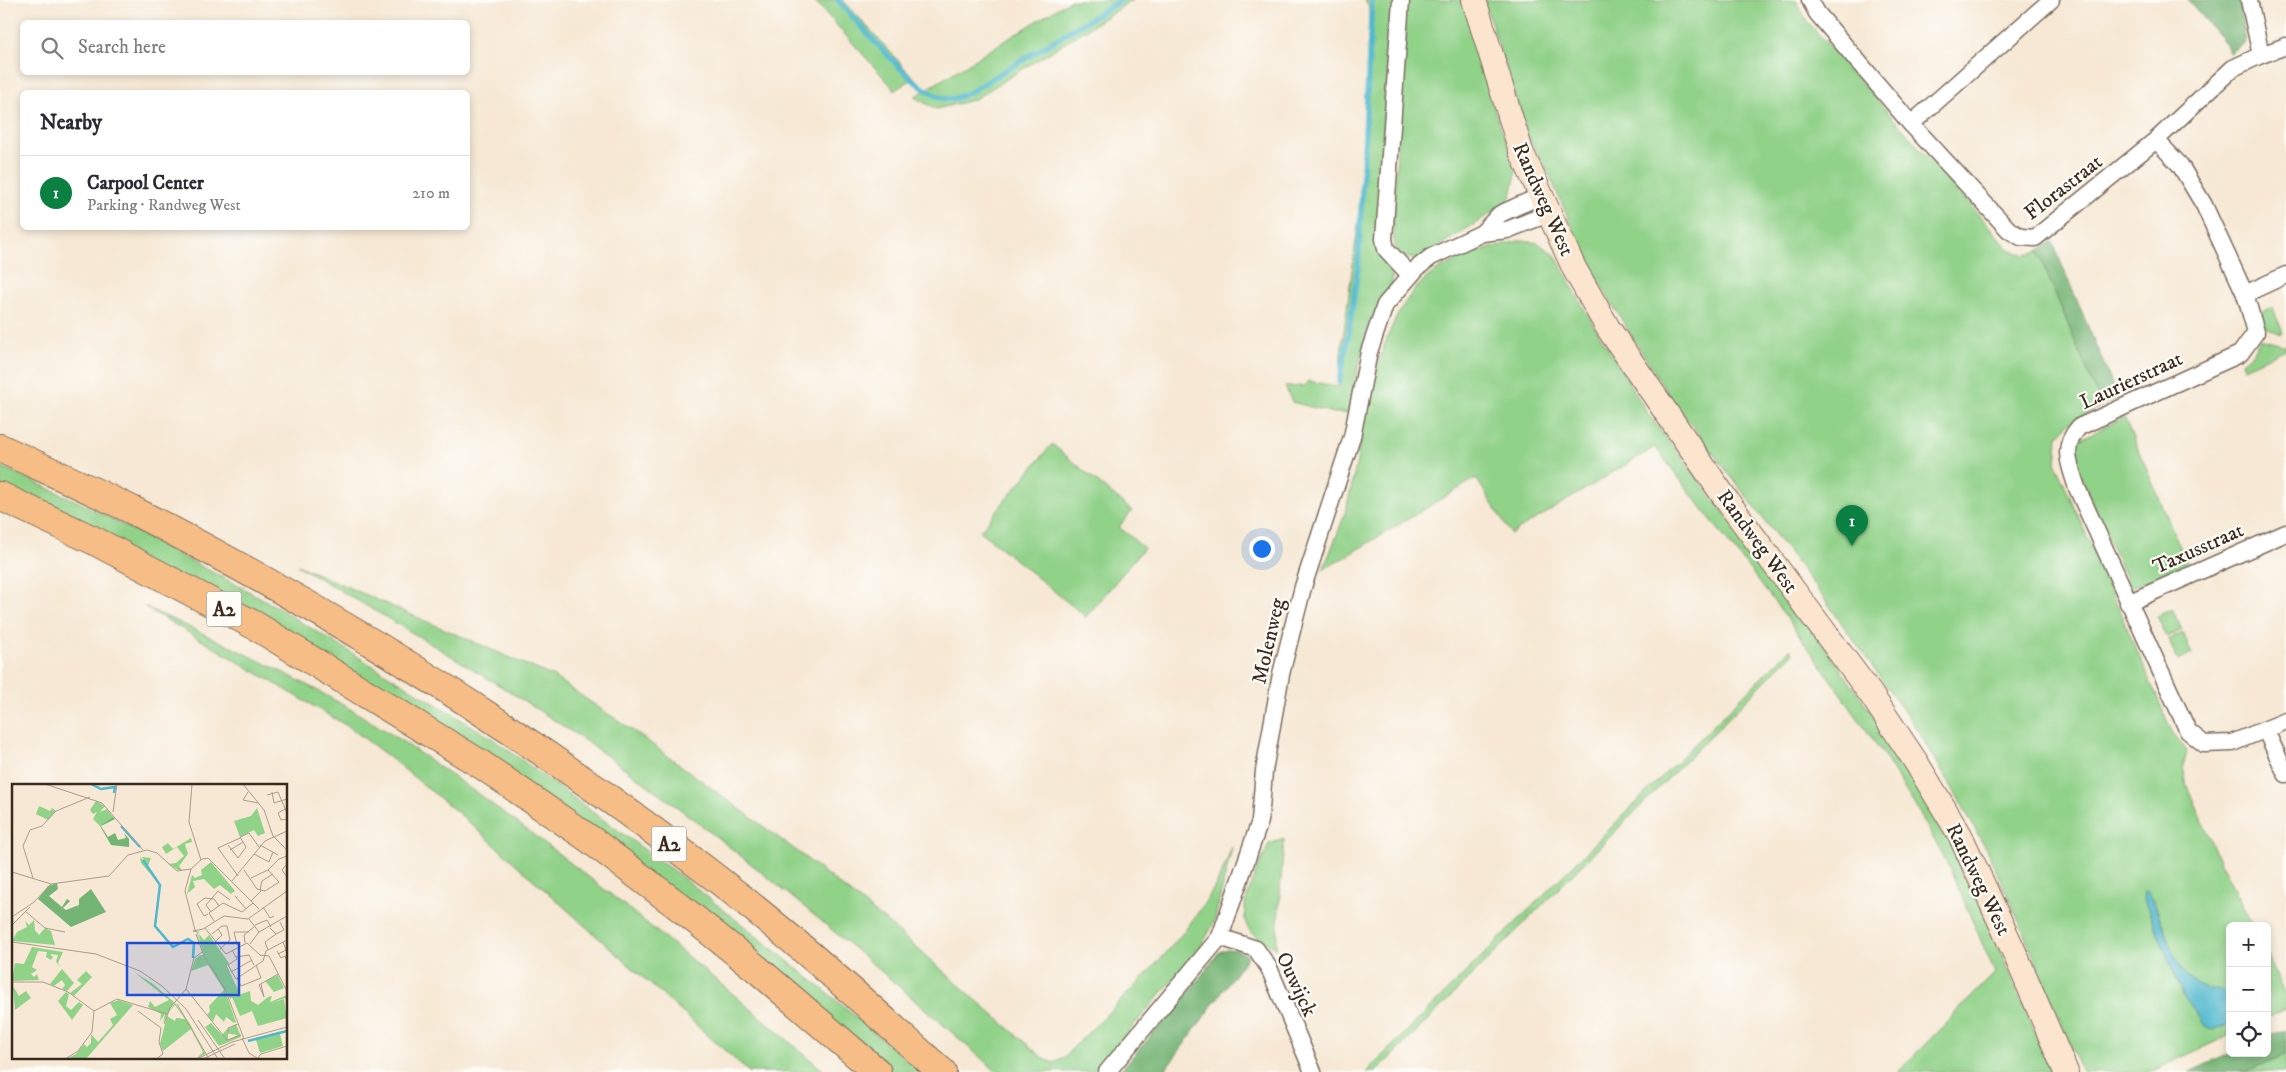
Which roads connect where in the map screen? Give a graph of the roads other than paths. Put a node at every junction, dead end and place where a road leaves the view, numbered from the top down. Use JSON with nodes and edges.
{"nodes":[{"id":1,"x":1401,"y":0,"type":"edge"},
{"id":2,"x":1474,"y":0,"type":"edge"},
{"id":3,"x":1810,"y":0,"type":"edge"},
{"id":4,"x":2051,"y":0,"type":"edge"},
{"id":5,"x":2249,"y":0,"type":"edge"},
{"id":6,"x":2286,"y":46,"type":"edge"},
{"id":7,"x":2261,"y":55,"type":"junction"},
{"id":8,"x":1911,"y":124,"type":"junction"},
{"id":9,"x":2156,"y":140,"type":"junction"},
{"id":10,"x":1544,"y":205,"type":"junction"},
{"id":11,"x":1410,"y":275,"type":"junction"},
{"id":12,"x":2286,"y":275,"type":"edge"},
{"id":13,"x":2245,"y":294,"type":"junction"},
{"id":14,"x":0,"y":448,"type":"edge"},
{"id":15,"x":0,"y":496,"type":"edge"},
{"id":16,"x":2286,"y":532,"type":"edge"},
{"id":17,"x":2128,"y":603,"type":"junction"},
{"id":18,"x":2286,"y":721,"type":"edge"},
{"id":19,"x":2266,"y":730,"type":"junction"},
{"id":20,"x":2286,"y":774,"type":"edge"},
{"id":21,"x":1220,"y":937,"type":"junction"},
{"id":22,"x":876,"y":1072,"type":"edge"},
{"id":23,"x":942,"y":1072,"type":"edge"},
{"id":24,"x":1107,"y":1072,"type":"edge"},
{"id":25,"x":1313,"y":1072,"type":"edge"},
{"id":26,"x":2066,"y":1072,"type":"edge"}],
"edges":[{"from":1,"to":11,"type":"street"},
{"from":2,"to":10,"type":"street","name":"Randweg West"},
{"from":3,"to":8,"type":"street","name":"Florastraat"},
{"from":4,"to":8,"type":"street"},
{"from":5,"to":7,"type":"street"},
{"from":6,"to":7,"type":"street","name":"Florastraat"},
{"from":7,"to":9,"type":"street","name":"Florastraat"},
{"from":8,"to":9,"type":"street","name":"Florastraat"},
{"from":9,"to":13,"type":"street","name":"Laurierstraat"},
{"from":10,"to":11,"type":"street","name":"Molenweg"},
{"from":10,"to":26,"type":"street","name":"Randweg West"},
{"from":11,"to":21,"type":"street","name":"Molenweg"},
{"from":12,"to":13,"type":"street"},
{"from":13,"to":17,"type":"street","name":"Laurierstraat"},
{"from":14,"to":23,"type":"highway","number":"A2"},
{"from":15,"to":22,"type":"highway","number":"A2"},
{"from":16,"to":17,"type":"street","name":"Taxusstraat"},
{"from":17,"to":19,"type":"street","name":"Laurierstraat"},
{"from":18,"to":19,"type":"street","name":"Laurierstraat"},
{"from":19,"to":20,"type":"street"},
{"from":21,"to":24,"type":"street","name":"Molenweg"},
{"from":21,"to":25,"type":"street","name":"Ouwijck"}]}
